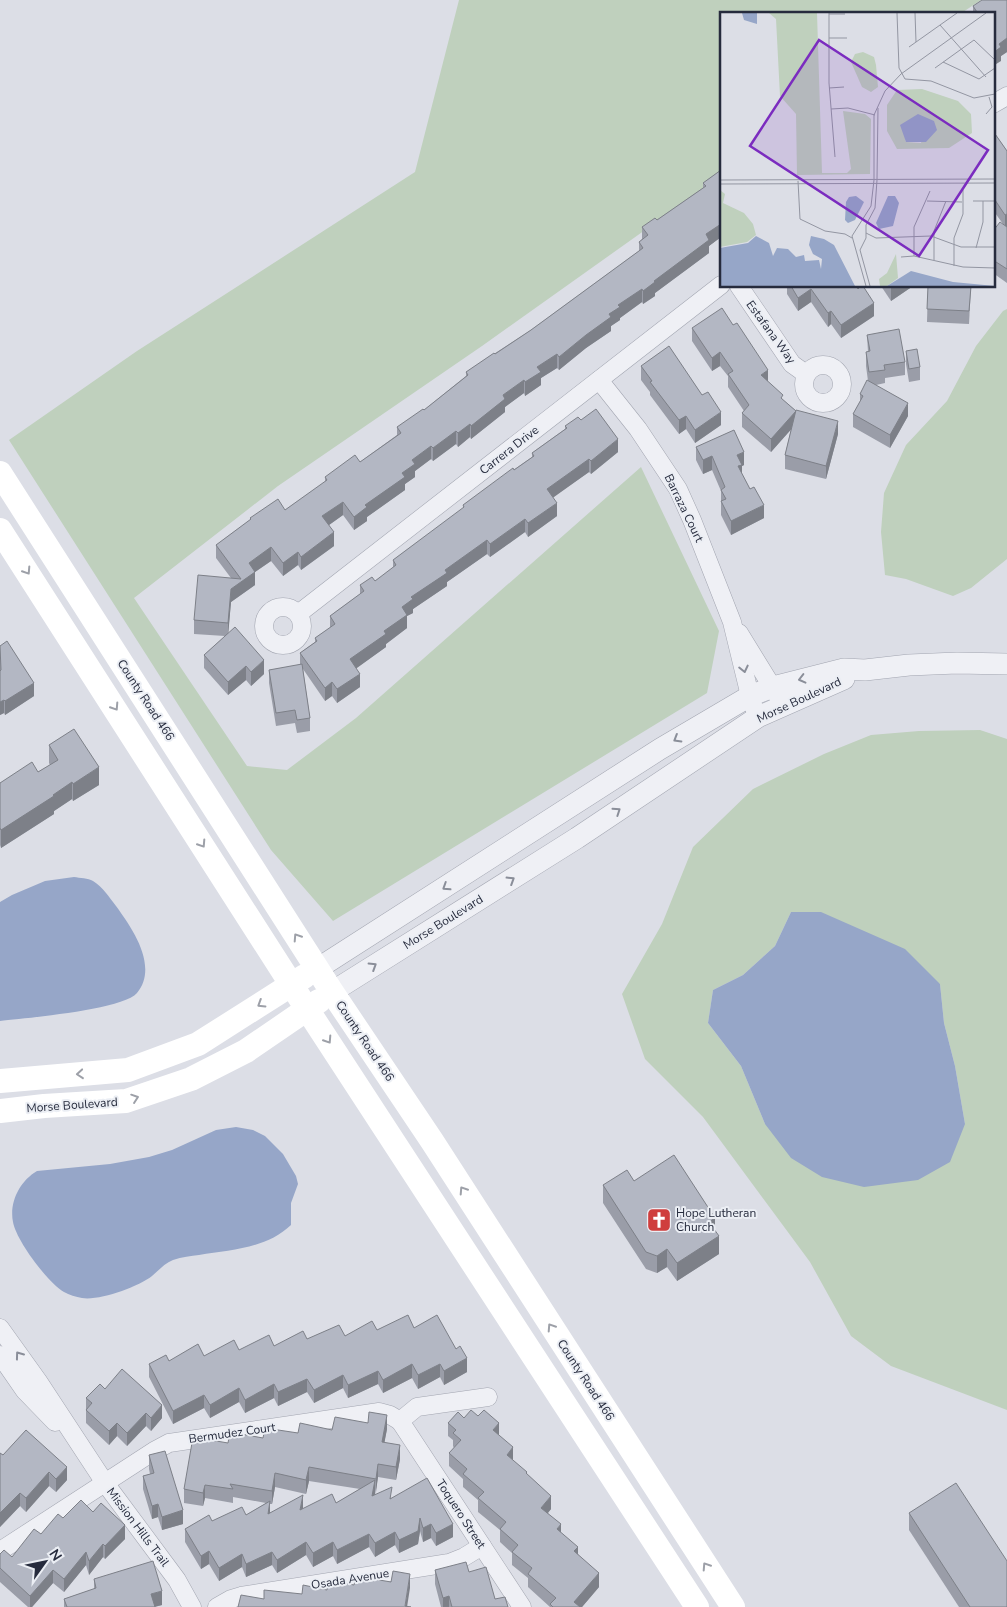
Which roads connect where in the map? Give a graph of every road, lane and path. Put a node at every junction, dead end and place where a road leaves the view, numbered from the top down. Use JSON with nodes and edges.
{"nodes":[{"id":1,"x":1007,"y":96,"type":"edge"},
{"id":2,"x":994,"y":103,"type":"edge"},
{"id":3,"x":720,"y":286,"type":"edge"},
{"id":4,"x":739,"y":288,"type":"edge"},
{"id":5,"x":806,"y":374,"type":"dead end"},
{"id":6,"x":599,"y":380,"type":"junction"},
{"id":7,"x":0,"y":472,"type":"edge"},
{"id":8,"x":0,"y":530,"type":"edge"},
{"id":9,"x":298,"y":614,"type":"dead end"},
{"id":10,"x":732,"y":622,"type":"junction"},
{"id":11,"x":1007,"y":664,"type":"edge"},
{"id":12,"x":750,"y":696,"type":"junction"},
{"id":13,"x":778,"y":696,"type":"junction"},
{"id":14,"x":758,"y":718,"type":"junction"},
{"id":15,"x":317,"y":969,"type":"junction"},
{"id":16,"x":292,"y":984,"type":"junction"},
{"id":17,"x":332,"y":992,"type":"junction"},
{"id":18,"x":307,"y":1009,"type":"junction"},
{"id":19,"x":0,"y":1081,"type":"edge"},
{"id":20,"x":0,"y":1111,"type":"edge"},
{"id":21,"x":0,"y":1328,"type":"edge"},
{"id":22,"x":0,"y":1355,"type":"edge"},
{"id":23,"x":488,"y":1397,"type":"dead end"},
{"id":24,"x":400,"y":1421,"type":"junction"},
{"id":25,"x":80,"y":1448,"type":"junction"},
{"id":26,"x":105,"y":1483,"type":"junction"},
{"id":27,"x":482,"y":1546,"type":"junction"},
{"id":28,"x":0,"y":1551,"type":"edge"},
{"id":29,"x":192,"y":1607,"type":"edge"},
{"id":30,"x":217,"y":1607,"type":"edge"},
{"id":31,"x":522,"y":1607,"type":"edge"},
{"id":32,"x":697,"y":1607,"type":"edge"},
{"id":33,"x":733,"y":1607,"type":"edge"}],
"edges":[{"from":1,"to":2,"type":"street"},
{"from":3,"to":6,"type":"street","name":"Carrera Drive"},
{"from":4,"to":5,"type":"street","name":"Estafana Way"},
{"from":6,"to":9,"type":"street","name":"Carrera Drive"},
{"from":6,"to":10,"type":"street","name":"Barraza Court"},
{"from":15,"to":7,"type":"main road","name":"County Road 466","one_way":true},
{"from":8,"to":16,"type":"main road","one_way":true},
{"from":10,"to":12,"type":"street","name":"Barraza Court","one_way":true},
{"from":10,"to":13,"type":"street","name":"Barraza Court"},
{"from":11,"to":13,"type":"street","name":"Morse Boulevard"},
{"from":12,"to":13,"type":"street","name":"Morse Boulevard"},
{"from":12,"to":14,"type":"street","name":"Barraza Court"},
{"from":12,"to":15,"type":"street","name":"Morse Boulevard","one_way":true},
{"from":13,"to":14,"type":"street","name":"Morse Boulevard"},
{"from":17,"to":14,"type":"street","name":"Morse Boulevard","one_way":true},
{"from":15,"to":16,"type":"main road","name":"Morse Boulevard"},
{"from":15,"to":17,"type":"main road","name":"County Road 466"},
{"from":16,"to":18,"type":"main road"},
{"from":16,"to":19,"type":"main road","name":"Morse Boulevard","one_way":true},
{"from":17,"to":18,"type":"main road","name":"Morse Boulevard"},
{"from":33,"to":17,"type":"main road","name":"County Road 466","one_way":true},
{"from":20,"to":18,"type":"main road","name":"Morse Boulevard","one_way":true},
{"from":18,"to":32,"type":"main road","one_way":true},
{"from":25,"to":21,"type":"street","name":"Mission Hills Trail","one_way":true},
{"from":22,"to":25,"type":"street","name":"Mission Hills Trail"},
{"from":23,"to":24,"type":"street"},
{"from":24,"to":26,"type":"street","name":"Bermudez Court"},
{"from":24,"to":27,"type":"street","name":"Toquero Street"},
{"from":25,"to":26,"type":"street","name":"Mission Hills Trail"},
{"from":26,"to":28,"type":"street","name":"Bermudez Court"},
{"from":26,"to":29,"type":"street","name":"Mission Hills Trail"},
{"from":27,"to":30,"type":"street","name":"Osada Avenue"},
{"from":27,"to":31,"type":"street","name":"Toquero Street"}]}
